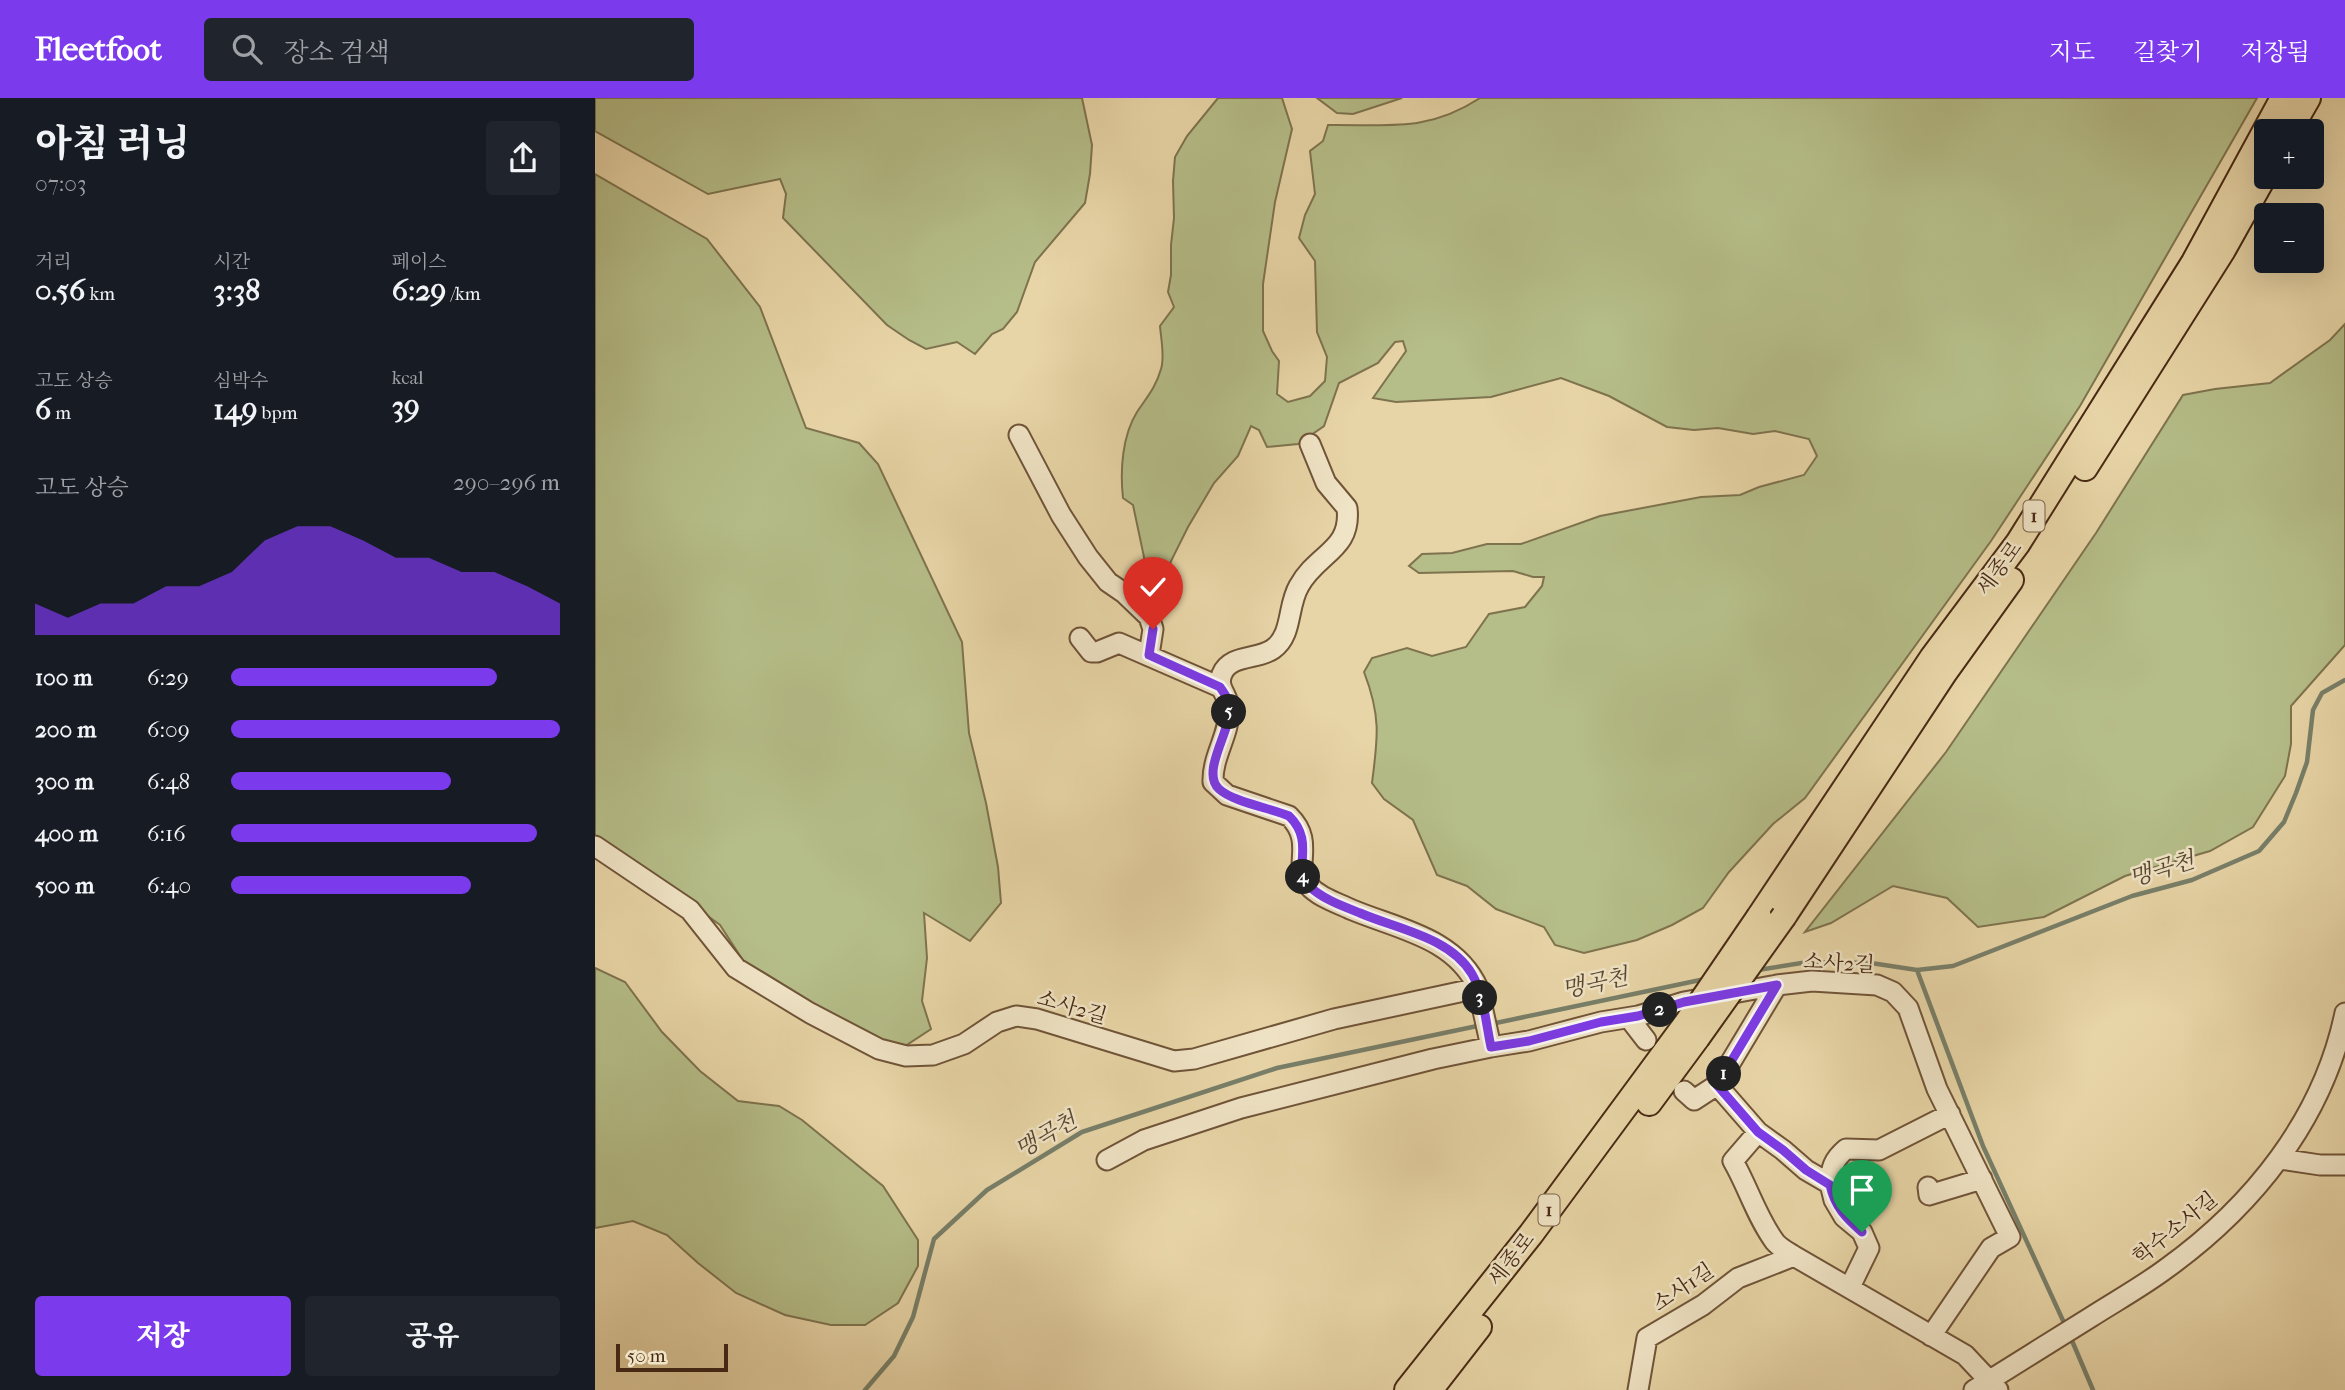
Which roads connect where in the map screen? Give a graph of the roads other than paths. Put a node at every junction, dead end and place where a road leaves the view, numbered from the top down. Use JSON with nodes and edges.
{"nodes":[{"id":1,"x":2283,"y":98,"type":"edge"},
{"id":2,"x":2308,"y":98,"type":"edge"},
{"id":3,"x":2297,"y":119,"type":"edge"},
{"id":4,"x":2257,"y":189,"type":"edge"},
{"id":5,"x":1019,"y":435,"type":"dead end"},
{"id":6,"x":1310,"y":443,"type":"dead end"},
{"id":7,"x":1080,"y":638,"type":"dead end"},
{"id":8,"x":1149,"y":655,"type":"junction"},
{"id":9,"x":1220,"y":687,"type":"junction"},
{"id":10,"x":595,"y":846,"type":"edge"},
{"id":11,"x":1772,"y":916,"type":"junction"},
{"id":12,"x":1777,"y":985,"type":"junction"},
{"id":13,"x":1478,"y":991,"type":"junction"},
{"id":14,"x":2345,"y":1013,"type":"edge"},
{"id":15,"x":1629,"y":1018,"type":"junction"},
{"id":16,"x":1691,"y":1031,"type":"junction"},
{"id":17,"x":1646,"y":1040,"type":"dead end"},
{"id":18,"x":1490,"y":1044,"type":"junction"},
{"id":19,"x":1717,"y":1085,"type":"junction"},
{"id":20,"x":1684,"y":1091,"type":"dead end"},
{"id":21,"x":1950,"y":1114,"type":"junction"},
{"id":22,"x":1758,"y":1132,"type":"junction"},
{"id":23,"x":2280,"y":1159,"type":"junction"},
{"id":24,"x":1107,"y":1160,"type":"dead end"},
{"id":25,"x":2345,"y":1165,"type":"edge"},
{"id":26,"x":1982,"y":1179,"type":"junction"},
{"id":27,"x":1830,"y":1185,"type":"junction"},
{"id":28,"x":1928,"y":1187,"type":"dead end"},
{"id":29,"x":1794,"y":1256,"type":"junction"},
{"id":30,"x":1850,"y":1287,"type":"junction"},
{"id":31,"x":1931,"y":1336,"type":"junction"},
{"id":32,"x":1987,"y":1387,"type":"edge"},
{"id":33,"x":1407,"y":1390,"type":"edge"},
{"id":34,"x":1430,"y":1390,"type":"edge"},
{"id":35,"x":1638,"y":1390,"type":"edge"}],
"edges":[{"from":1,"to":11,"type":"main road","name":"세종로","number":"1"},
{"from":2,"to":3,"type":"main road"},
{"from":4,"to":11,"type":"main road","name":"세종로","number":"1"},
{"from":5,"to":8,"type":"street"},
{"from":6,"to":9,"type":"street"},
{"from":7,"to":8,"type":"street"},
{"from":8,"to":9,"type":"street"},
{"from":9,"to":13,"type":"street"},
{"from":10,"to":13,"type":"street","name":"소사2길"},
{"from":11,"to":16,"type":"main road","number":"1","bridge":true},
{"from":12,"to":15,"type":"street","name":"소사2길"},
{"from":12,"to":19,"type":"street"},
{"from":12,"to":21,"type":"street","name":"소사2길"},
{"from":13,"to":18,"type":"street"},
{"from":14,"to":23,"type":"street","name":"학수소사길"},
{"from":15,"to":17,"type":"street"},
{"from":15,"to":18,"type":"street","name":"소사2길"},
{"from":16,"to":33,"type":"main road","name":"세종로","number":"1"},
{"from":16,"to":34,"type":"main road","name":"세종로","number":"1"},
{"from":18,"to":24,"type":"street","name":"소사2길"},
{"from":19,"to":20,"type":"street"},
{"from":19,"to":22,"type":"street"},
{"from":21,"to":26,"type":"street","name":"소사2길"},
{"from":21,"to":27,"type":"street"},
{"from":22,"to":27,"type":"street"},
{"from":22,"to":29,"type":"street"},
{"from":23,"to":25,"type":"street"},
{"from":23,"to":32,"type":"street","name":"학수소사길"},
{"from":26,"to":28,"type":"street"},
{"from":26,"to":31,"type":"street","name":"소사2길"},
{"from":27,"to":30,"type":"street"},
{"from":29,"to":30,"type":"street"},
{"from":29,"to":35,"type":"street","name":"소사1길"},
{"from":30,"to":31,"type":"street"},
{"from":31,"to":32,"type":"street"}]}
